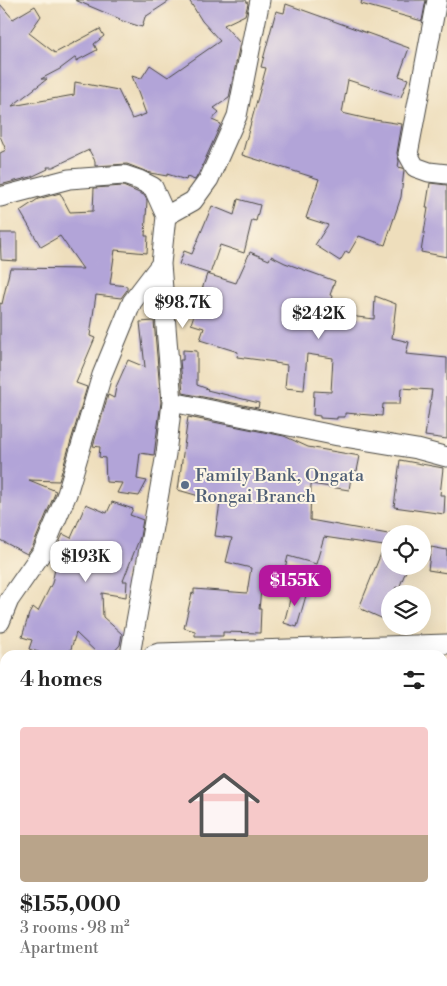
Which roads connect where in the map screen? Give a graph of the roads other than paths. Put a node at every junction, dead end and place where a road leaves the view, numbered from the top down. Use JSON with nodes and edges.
{"nodes":[{"id":1,"x":260,"y":0,"type":"edge"},
{"id":2,"x":437,"y":0,"type":"edge"},
{"id":3,"x":447,"y":174,"type":"edge"},
{"id":4,"x":0,"y":197,"type":"edge"},
{"id":5,"x":166,"y":216,"type":"junction"},
{"id":6,"x":161,"y":264,"type":"junction"},
{"id":7,"x":172,"y":402,"type":"junction"},
{"id":8,"x":447,"y":457,"type":"edge"},
{"id":9,"x":0,"y":622,"type":"edge"},
{"id":10,"x":447,"y":644,"type":"edge"},
{"id":11,"x":131,"y":650,"type":"edge"},
{"id":12,"x":255,"y":650,"type":"edge"}],
"edges":[{"from":1,"to":5,"type":"street"},
{"from":2,"to":3,"type":"street"},
{"from":4,"to":5,"type":"street"},
{"from":5,"to":6,"type":"street"},
{"from":6,"to":7,"type":"street"},
{"from":6,"to":9,"type":"street"},
{"from":7,"to":8,"type":"street"},
{"from":7,"to":11,"type":"street"},
{"from":10,"to":12,"type":"street"}]}
